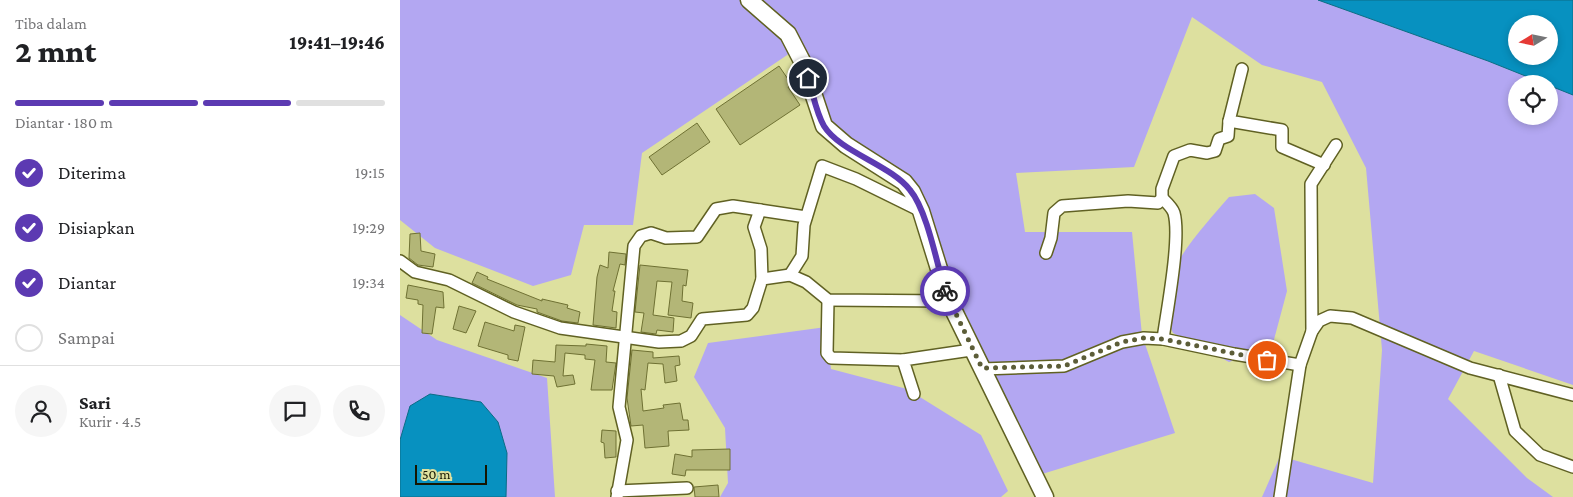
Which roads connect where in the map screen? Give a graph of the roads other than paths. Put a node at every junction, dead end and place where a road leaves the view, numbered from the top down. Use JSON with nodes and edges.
{"nodes":[{"id":1,"x":749,"y":0,"type":"edge"},
{"id":2,"x":1242,"y":69,"type":"dead end"},
{"id":3,"x":1229,"y":121,"type":"junction"},
{"id":4,"x":1336,"y":146,"type":"dead end"},
{"id":5,"x":1324,"y":165,"type":"junction"},
{"id":6,"x":1162,"y":198,"type":"junction"},
{"id":7,"x":760,"y":210,"type":"junction"},
{"id":8,"x":921,"y":211,"type":"junction"},
{"id":9,"x":806,"y":217,"type":"junction"},
{"id":10,"x":1046,"y":253,"type":"dead end"},
{"id":11,"x":400,"y":261,"type":"edge"},
{"id":12,"x":790,"y":275,"type":"junction"},
{"id":13,"x":762,"y":279,"type":"junction"},
{"id":14,"x":828,"y":300,"type":"junction"},
{"id":15,"x":949,"y":301,"type":"junction"},
{"id":16,"x":1312,"y":331,"type":"junction"},
{"id":17,"x":626,"y":337,"type":"junction"},
{"id":18,"x":1163,"y":339,"type":"junction"},
{"id":19,"x":972,"y":350,"type":"junction"},
{"id":20,"x":903,"y":360,"type":"junction"},
{"id":21,"x":1300,"y":365,"type":"junction"},
{"id":22,"x":982,"y":368,"type":"junction"},
{"id":23,"x":1499,"y":375,"type":"junction"},
{"id":24,"x":914,"y":394,"type":"dead end"},
{"id":25,"x":1573,"y":395,"type":"edge"},
{"id":26,"x":1573,"y":467,"type":"edge"},
{"id":27,"x":687,"y":488,"type":"dead end"},
{"id":28,"x":617,"y":494,"type":"edge"},
{"id":29,"x":1045,"y":497,"type":"edge"},
{"id":30,"x":1280,"y":497,"type":"edge"}],
"edges":[{"from":1,"to":8,"type":"main road"},
{"from":2,"to":3,"type":"street"},
{"from":3,"to":5,"type":"street"},
{"from":3,"to":6,"type":"street"},
{"from":4,"to":5,"type":"street"},
{"from":5,"to":16,"type":"street"},
{"from":6,"to":10,"type":"street"},
{"from":6,"to":18,"type":"street"},
{"from":7,"to":9,"type":"street"},
{"from":7,"to":13,"type":"street"},
{"from":7,"to":17,"type":"street"},
{"from":8,"to":9,"type":"street"},
{"from":8,"to":15,"type":"main road"},
{"from":9,"to":12,"type":"street"},
{"from":11,"to":17,"type":"street"},
{"from":12,"to":13,"type":"street"},
{"from":12,"to":14,"type":"street"},
{"from":13,"to":17,"type":"street"},
{"from":14,"to":15,"type":"street"},
{"from":14,"to":20,"type":"street"},
{"from":15,"to":19,"type":"main road"},
{"from":16,"to":21,"type":"street"},
{"from":16,"to":23,"type":"street"},
{"from":17,"to":28,"type":"street"},
{"from":18,"to":21,"type":"street"},
{"from":18,"to":22,"type":"street"},
{"from":19,"to":20,"type":"street"},
{"from":19,"to":22,"type":"main road"},
{"from":20,"to":24,"type":"street"},
{"from":21,"to":30,"type":"street"},
{"from":22,"to":29,"type":"main road"},
{"from":23,"to":25,"type":"street"},
{"from":23,"to":26,"type":"street"},
{"from":27,"to":28,"type":"street"}]}
